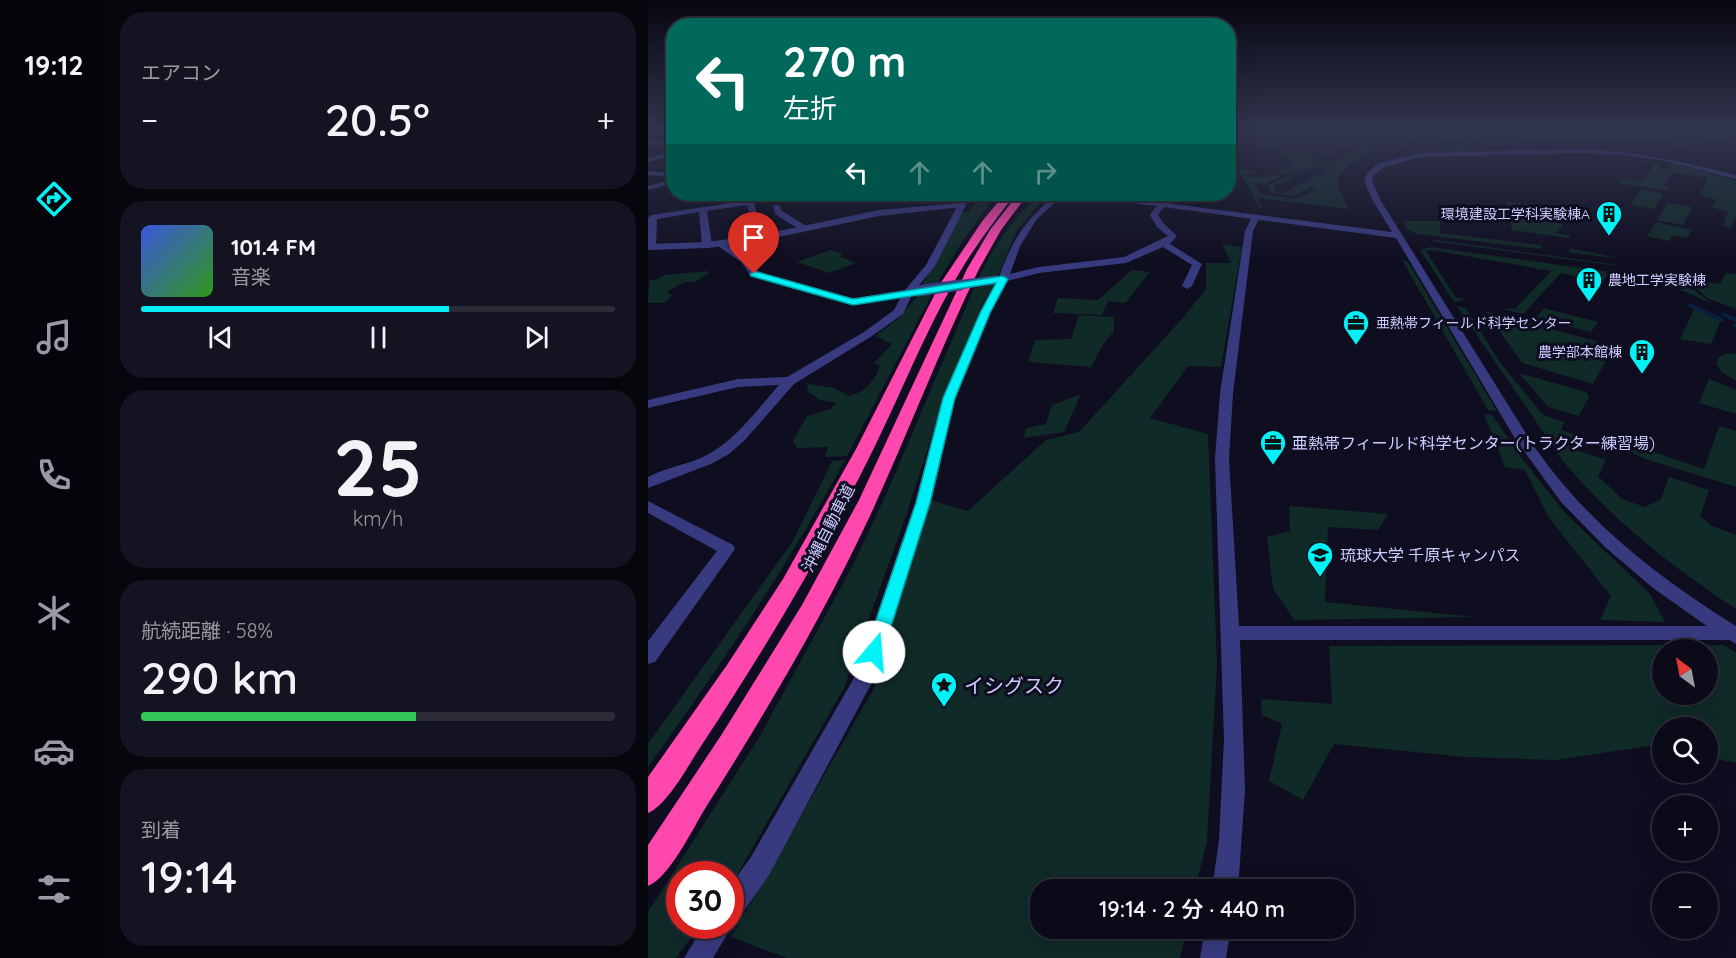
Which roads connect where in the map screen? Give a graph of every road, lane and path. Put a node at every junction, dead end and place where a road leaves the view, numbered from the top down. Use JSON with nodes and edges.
{"nodes":[{"id":1,"x":648,"y":173,"type":"edge"},
{"id":2,"x":1372,"y":173,"type":"edge"},
{"id":3,"x":1720,"y":173,"type":"edge"},
{"id":4,"x":666,"y":174,"type":"edge"},
{"id":5,"x":1736,"y":177,"type":"edge"},
{"id":6,"x":666,"y":183,"type":"edge"},
{"id":7,"x":648,"y":188,"type":"edge"},
{"id":8,"x":712,"y":201,"type":"edge"},
{"id":9,"x":966,"y":201,"type":"edge"},
{"id":10,"x":1004,"y":201,"type":"edge"},
{"id":11,"x":1018,"y":201,"type":"edge"},
{"id":12,"x":1050,"y":201,"type":"edge"},
{"id":13,"x":1137,"y":201,"type":"edge"},
{"id":14,"x":1166,"y":201,"type":"edge"},
{"id":15,"x":682,"y":204,"type":"dead end"},
{"id":16,"x":1161,"y":204,"type":"junction"},
{"id":17,"x":962,"y":205,"type":"junction"},
{"id":18,"x":776,"y":207,"type":"dead end"},
{"id":19,"x":703,"y":209,"type":"junction"},
{"id":20,"x":1256,"y":217,"type":"junction"},
{"id":21,"x":805,"y":229,"type":"junction"},
{"id":22,"x":1399,"y":236,"type":"junction"},
{"id":23,"x":760,"y":238,"type":"junction"},
{"id":24,"x":721,"y":244,"type":"junction"},
{"id":25,"x":1164,"y":244,"type":"junction"},
{"id":26,"x":707,"y":245,"type":"junction"},
{"id":27,"x":650,"y":247,"type":"edge"},
{"id":28,"x":999,"y":280,"type":"junction"},
{"id":29,"x":1187,"y":286,"type":"dead end"},
{"id":30,"x":913,"y":292,"type":"junction"},
{"id":31,"x":790,"y":381,"type":"junction"},
{"id":32,"x":648,"y":404,"type":"edge"},
{"id":33,"x":648,"y":483,"type":"edge"},
{"id":34,"x":648,"y":506,"type":"edge"},
{"id":35,"x":1231,"y":633,"type":"junction"},
{"id":36,"x":1733,"y":635,"type":"edge"},
{"id":37,"x":648,"y":656,"type":"edge"},
{"id":38,"x":648,"y":800,"type":"edge"},
{"id":39,"x":648,"y":871,"type":"edge"},
{"id":40,"x":1227,"y":879,"type":"edge"},
{"id":41,"x":744,"y":889,"type":"edge"},
{"id":42,"x":710,"y":939,"type":"edge"},
{"id":43,"x":1216,"y":939,"type":"edge"},
{"id":44,"x":698,"y":958,"type":"edge"},
{"id":45,"x":1213,"y":958,"type":"edge"}],
"edges":[{"from":1,"to":4,"type":"street"},
{"from":2,"to":22,"type":"street"},
{"from":3,"to":5,"type":"street"},
{"from":6,"to":7,"type":"street"},
{"from":8,"to":15,"type":"street"},
{"from":9,"to":17,"type":"street"},
{"from":10,"to":38,"type":"highway","name":"沖縄自動車道"},
{"from":11,"to":39,"type":"highway","name":"沖縄自動車道"},
{"from":12,"to":28,"type":"street"},
{"from":13,"to":16,"type":"street"},
{"from":14,"to":16,"type":"street"},
{"from":16,"to":20,"type":"street"},
{"from":16,"to":25,"type":"street"},
{"from":17,"to":21,"type":"street"},
{"from":17,"to":30,"type":"street"},
{"from":18,"to":21,"type":"street"},
{"from":19,"to":23,"type":"street"},
{"from":19,"to":26,"type":"street"},
{"from":19,"to":27,"type":"street"},
{"from":20,"to":22,"type":"street"},
{"from":20,"to":35,"type":"street"},
{"from":21,"to":23,"type":"street"},
{"from":22,"to":36,"type":"street"},
{"from":23,"to":24,"type":"street"},
{"from":24,"to":26,"type":"street"},
{"from":24,"to":30,"type":"street"},
{"from":25,"to":28,"type":"street"},
{"from":25,"to":29,"type":"street"},
{"from":26,"to":27,"type":"street"},
{"from":28,"to":30,"type":"street","bridge":true},
{"from":28,"to":41,"type":"street"},
{"from":30,"to":31,"type":"street"},
{"from":31,"to":32,"type":"street"},
{"from":31,"to":33,"type":"street"},
{"from":34,"to":37,"type":"street"},
{"from":35,"to":36,"type":"street"},
{"from":35,"to":40,"type":"street"},
{"from":42,"to":44,"type":"street"},
{"from":43,"to":45,"type":"street"}]}
